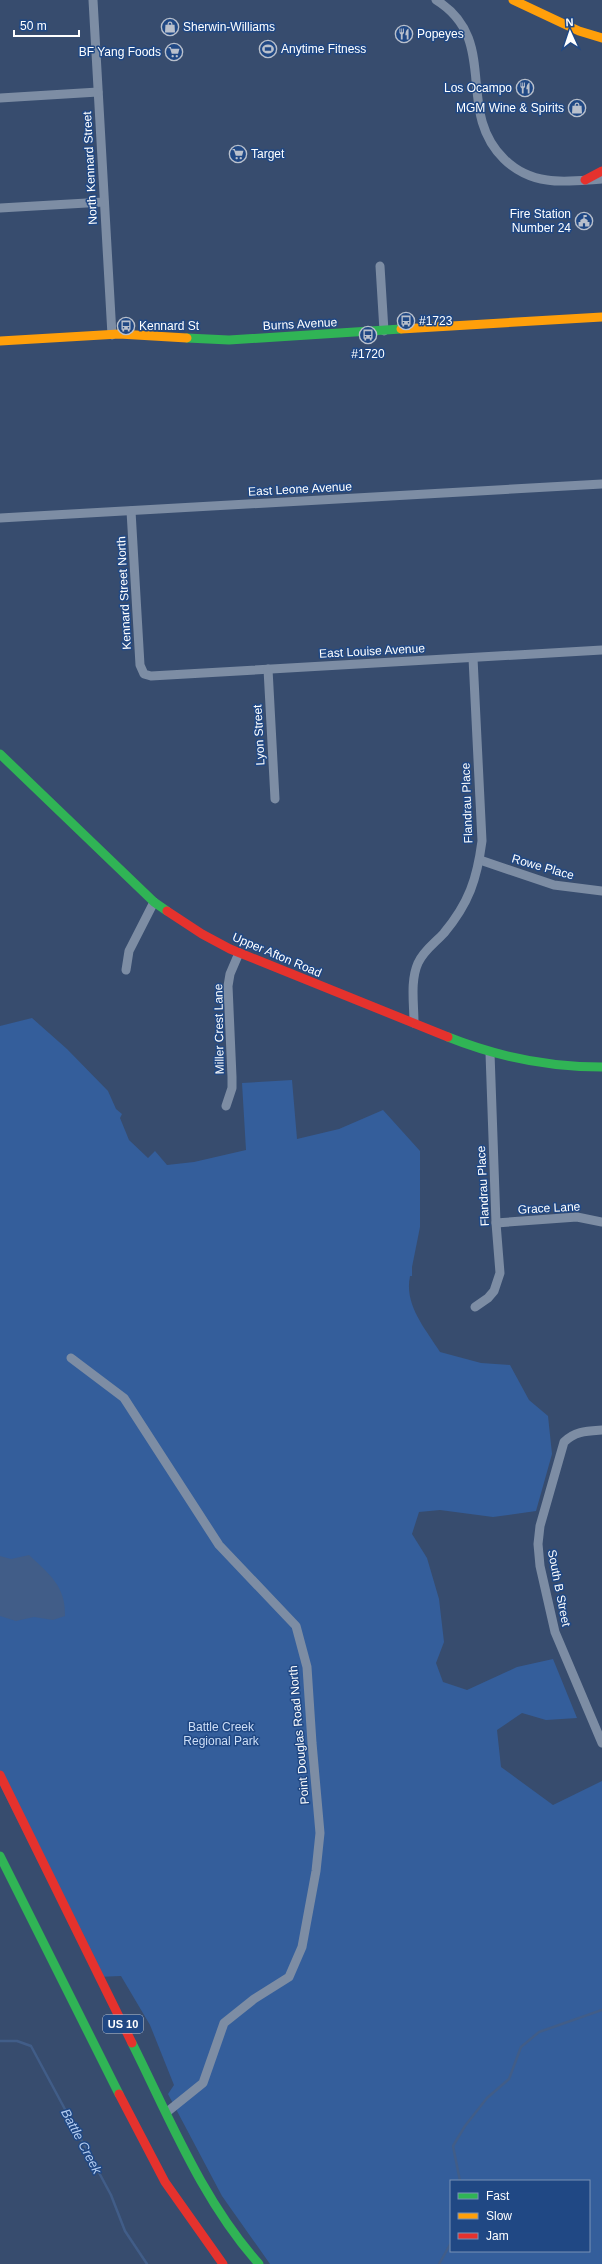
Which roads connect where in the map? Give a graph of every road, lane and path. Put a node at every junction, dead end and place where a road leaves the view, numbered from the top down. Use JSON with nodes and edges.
{"nodes":[{"id":1,"x":93,"y":0,"type":"edge"},
{"id":2,"x":436,"y":0,"type":"edge"},
{"id":3,"x":514,"y":0,"type":"edge"},
{"id":4,"x":602,"y":38,"type":"edge"},
{"id":5,"x":98,"y":92,"type":"junction"},
{"id":6,"x":0,"y":98,"type":"edge"},
{"id":7,"x":602,"y":171,"type":"edge"},
{"id":8,"x":602,"y":179,"type":"edge"},
{"id":9,"x":585,"y":180,"type":"junction"},
{"id":10,"x":104,"y":202,"type":"junction"},
{"id":11,"x":0,"y":208,"type":"edge"},
{"id":12,"x":380,"y":266,"type":"dead end"},
{"id":13,"x":602,"y":317,"type":"edge"},
{"id":14,"x":384,"y":331,"type":"junction"},
{"id":15,"x":112,"y":335,"type":"junction"},
{"id":16,"x":0,"y":341,"type":"edge"},
{"id":17,"x":602,"y":484,"type":"edge"},
{"id":18,"x":131,"y":511,"type":"junction"},
{"id":19,"x":0,"y":518,"type":"edge"},
{"id":20,"x":602,"y":650,"type":"edge"},
{"id":21,"x":473,"y":658,"type":"junction"},
{"id":22,"x":268,"y":669,"type":"junction"},
{"id":23,"x":144,"y":674,"type":"joint"},
{"id":24,"x":0,"y":754,"type":"edge"},
{"id":25,"x":275,"y":799,"type":"dead end"},
{"id":26,"x":480,"y":860,"type":"junction"},
{"id":27,"x":602,"y":891,"type":"edge"},
{"id":28,"x":154,"y":902,"type":"junction"},
{"id":29,"x":239,"y":953,"type":"junction"},
{"id":30,"x":126,"y":970,"type":"dead end"},
{"id":31,"x":414,"y":1023,"type":"junction"},
{"id":32,"x":490,"y":1053,"type":"junction"},
{"id":33,"x":602,"y":1067,"type":"edge"},
{"id":34,"x":226,"y":1106,"type":"dead end"},
{"id":35,"x":602,"y":1222,"type":"edge"},
{"id":36,"x":496,"y":1223,"type":"junction"},
{"id":37,"x":475,"y":1307,"type":"dead end"},
{"id":38,"x":71,"y":1358,"type":"dead end"},
{"id":39,"x":602,"y":1430,"type":"edge"},
{"id":40,"x":602,"y":1744,"type":"edge"},
{"id":41,"x":0,"y":1775,"type":"edge"},
{"id":42,"x":0,"y":1856,"type":"edge"},
{"id":43,"x":167,"y":2112,"type":"junction"},
{"id":44,"x":224,"y":2264,"type":"edge"},
{"id":45,"x":259,"y":2264,"type":"edge"}],
"edges":[{"from":1,"to":5,"type":"street","name":"North Kennard Street"},
{"from":2,"to":9,"type":"street"},
{"from":3,"to":4,"type":"main road"},
{"from":5,"to":6,"type":"street"},
{"from":5,"to":10,"type":"street","name":"North Kennard Street"},
{"from":7,"to":9,"type":"main road"},
{"from":8,"to":9,"type":"street"},
{"from":10,"to":11,"type":"street"},
{"from":10,"to":15,"type":"street","name":"North Kennard Street"},
{"from":12,"to":14,"type":"street"},
{"from":13,"to":14,"type":"main road","name":"Burns Avenue"},
{"from":14,"to":15,"type":"main road","name":"Burns Avenue"},
{"from":15,"to":16,"type":"main road","name":"Burns Avenue"},
{"from":17,"to":18,"type":"street","name":"East Leone Avenue"},
{"from":18,"to":19,"type":"street","name":"East Leone Avenue"},
{"from":18,"to":23,"type":"street","name":"Kennard Street North"},
{"from":20,"to":21,"type":"street","name":"East Louise Avenue"},
{"from":21,"to":22,"type":"street","name":"East Louise Avenue"},
{"from":21,"to":26,"type":"street","name":"Flandrau Place"},
{"from":22,"to":23,"type":"street","name":"East Louise Avenue"},
{"from":22,"to":25,"type":"street","name":"Lyon Street"},
{"from":24,"to":28,"type":"main road","name":"Upper Afton Road"},
{"from":26,"to":27,"type":"street","name":"Rowe Place"},
{"from":26,"to":31,"type":"street","name":"Flandrau Place"},
{"from":28,"to":29,"type":"main road","name":"Upper Afton Road"},
{"from":28,"to":30,"type":"street"},
{"from":29,"to":31,"type":"main road","name":"Upper Afton Road"},
{"from":29,"to":34,"type":"street","name":"Miller Crest Lane"},
{"from":31,"to":32,"type":"main road","name":"Upper Afton Road"},
{"from":32,"to":33,"type":"main road","name":"Upper Afton Road"},
{"from":32,"to":36,"type":"street","name":"Flandrau Place"},
{"from":35,"to":36,"type":"street","name":"Grace Lane"},
{"from":36,"to":37,"type":"street","name":"Flandrau Place"},
{"from":38,"to":43,"type":"street","name":"Point Douglas Road North"},
{"from":39,"to":40,"type":"street","name":"South B Street"},
{"from":41,"to":43,"type":"main road","number":"US 10"},
{"from":42,"to":44,"type":"main road","number":"US 10"},
{"from":43,"to":45,"type":"main road","number":"US 10"}]}
